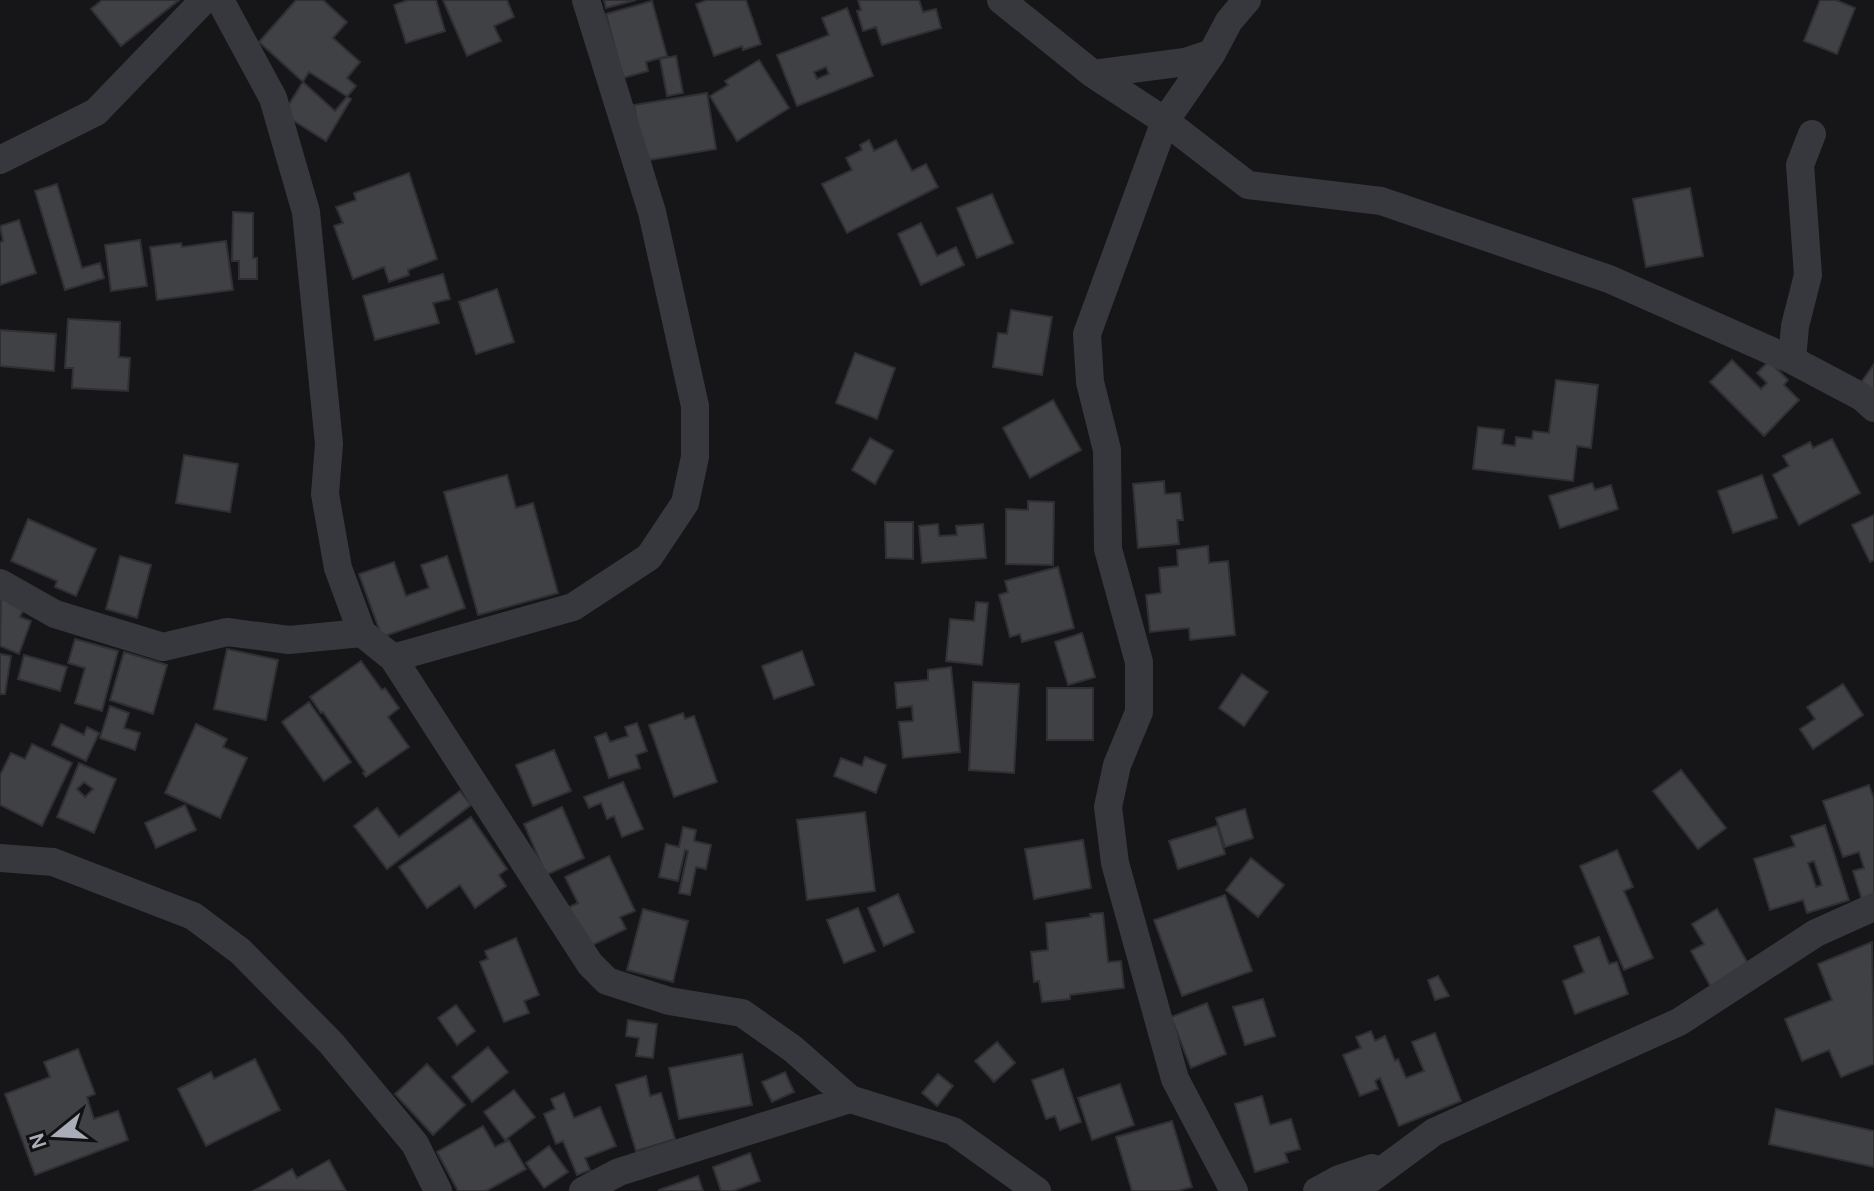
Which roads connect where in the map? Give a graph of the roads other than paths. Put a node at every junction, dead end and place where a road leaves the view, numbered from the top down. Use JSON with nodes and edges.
{"nodes":[{"id":1,"x":204,"y":0,"type":"edge"},
{"id":2,"x":220,"y":0,"type":"edge"},
{"id":3,"x":586,"y":0,"type":"edge"},
{"id":4,"x":1001,"y":0,"type":"edge"},
{"id":5,"x":1247,"y":0,"type":"edge"},
{"id":6,"x":1212,"y":53,"type":"junction"},
{"id":7,"x":1093,"y":74,"type":"junction"},
{"id":8,"x":1165,"y":121,"type":"junction"},
{"id":9,"x":1812,"y":134,"type":"dead end"},
{"id":10,"x":0,"y":160,"type":"edge"},
{"id":11,"x":1792,"y":360,"type":"junction"},
{"id":12,"x":1874,"y":408,"type":"edge"},
{"id":13,"x":0,"y":583,"type":"edge"},
{"id":14,"x":362,"y":633,"type":"junction"},
{"id":15,"x":393,"y":658,"type":"junction"},
{"id":16,"x":0,"y":858,"type":"edge"},
{"id":17,"x":1874,"y":907,"type":"edge"},
{"id":18,"x":850,"y":1099,"type":"junction"},
{"id":19,"x":1388,"y":1163,"type":"junction"},
{"id":20,"x":438,"y":1191,"type":"edge"},
{"id":21,"x":583,"y":1191,"type":"edge"},
{"id":22,"x":1037,"y":1191,"type":"edge"},
{"id":23,"x":1234,"y":1191,"type":"edge"},
{"id":24,"x":1317,"y":1191,"type":"edge"},
{"id":25,"x":1354,"y":1191,"type":"edge"}],
"edges":[{"from":1,"to":10,"type":"street"},
{"from":2,"to":14,"type":"street"},
{"from":3,"to":15,"type":"street"},
{"from":4,"to":7,"type":"street"},
{"from":5,"to":6,"type":"street"},
{"from":6,"to":7,"type":"street"},
{"from":6,"to":8,"type":"street"},
{"from":7,"to":8,"type":"street"},
{"from":8,"to":11,"type":"street"},
{"from":8,"to":23,"type":"street"},
{"from":9,"to":11,"type":"street"},
{"from":11,"to":12,"type":"street"},
{"from":13,"to":14,"type":"street"},
{"from":14,"to":15,"type":"street"},
{"from":15,"to":18,"type":"street"},
{"from":16,"to":20,"type":"street"},
{"from":17,"to":19,"type":"street"},
{"from":18,"to":21,"type":"street"},
{"from":18,"to":22,"type":"street"},
{"from":19,"to":24,"type":"street"},
{"from":19,"to":25,"type":"street"}]}
